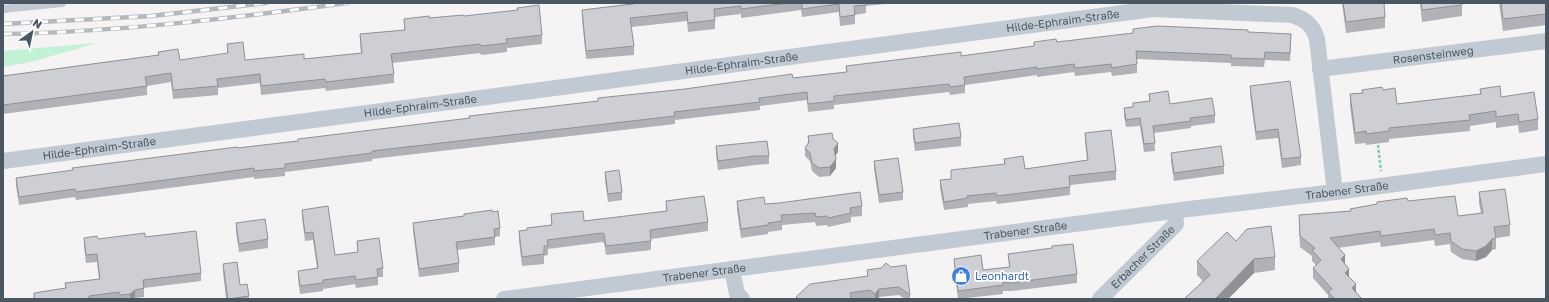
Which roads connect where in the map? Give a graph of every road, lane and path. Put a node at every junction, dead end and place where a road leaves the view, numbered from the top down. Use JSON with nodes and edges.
{"nodes":[{"id":1,"x":62,"y":3,"type":"edge"},
{"id":2,"x":14,"y":6,"type":"edge"},
{"id":3,"x":3,"y":9,"type":"edge"},
{"id":4,"x":1546,"y":40,"type":"edge"},
{"id":5,"x":1320,"y":69,"type":"junction"},
{"id":6,"x":1378,"y":145,"type":"dead end"},
{"id":7,"x":3,"y":161,"type":"edge"},
{"id":8,"x":1546,"y":164,"type":"edge"},
{"id":9,"x":1382,"y":173,"type":"dead end"},
{"id":10,"x":1335,"y":192,"type":"junction"},
{"id":11,"x":1175,"y":211,"type":"junction"},
{"id":12,"x":732,"y":269,"type":"junction"},
{"id":13,"x":504,"y":299,"type":"edge"},
{"id":14,"x":742,"y":299,"type":"edge"},
{"id":15,"x":1100,"y":299,"type":"edge"}],
"edges":[{"from":1,"to":2,"type":"lane"},
{"from":2,"to":3,"type":"lane"},
{"from":4,"to":5,"type":"street","name":"Rosensteinweg"},
{"from":5,"to":7,"type":"street","name":"Hilde-Ephraim-Straße"},
{"from":5,"to":10,"type":"street","name":"Hilde-Ephraim-Straße"},
{"from":6,"to":9,"type":"path"},
{"from":8,"to":10,"type":"street","name":"Trabener Straße"},
{"from":10,"to":11,"type":"street","name":"Trabener Straße"},
{"from":11,"to":12,"type":"street","name":"Trabener Straße"},
{"from":11,"to":15,"type":"street","name":"Erbacher Straße"},
{"from":12,"to":13,"type":"street","name":"Trabener Straße"},
{"from":12,"to":14,"type":"street"}]}
